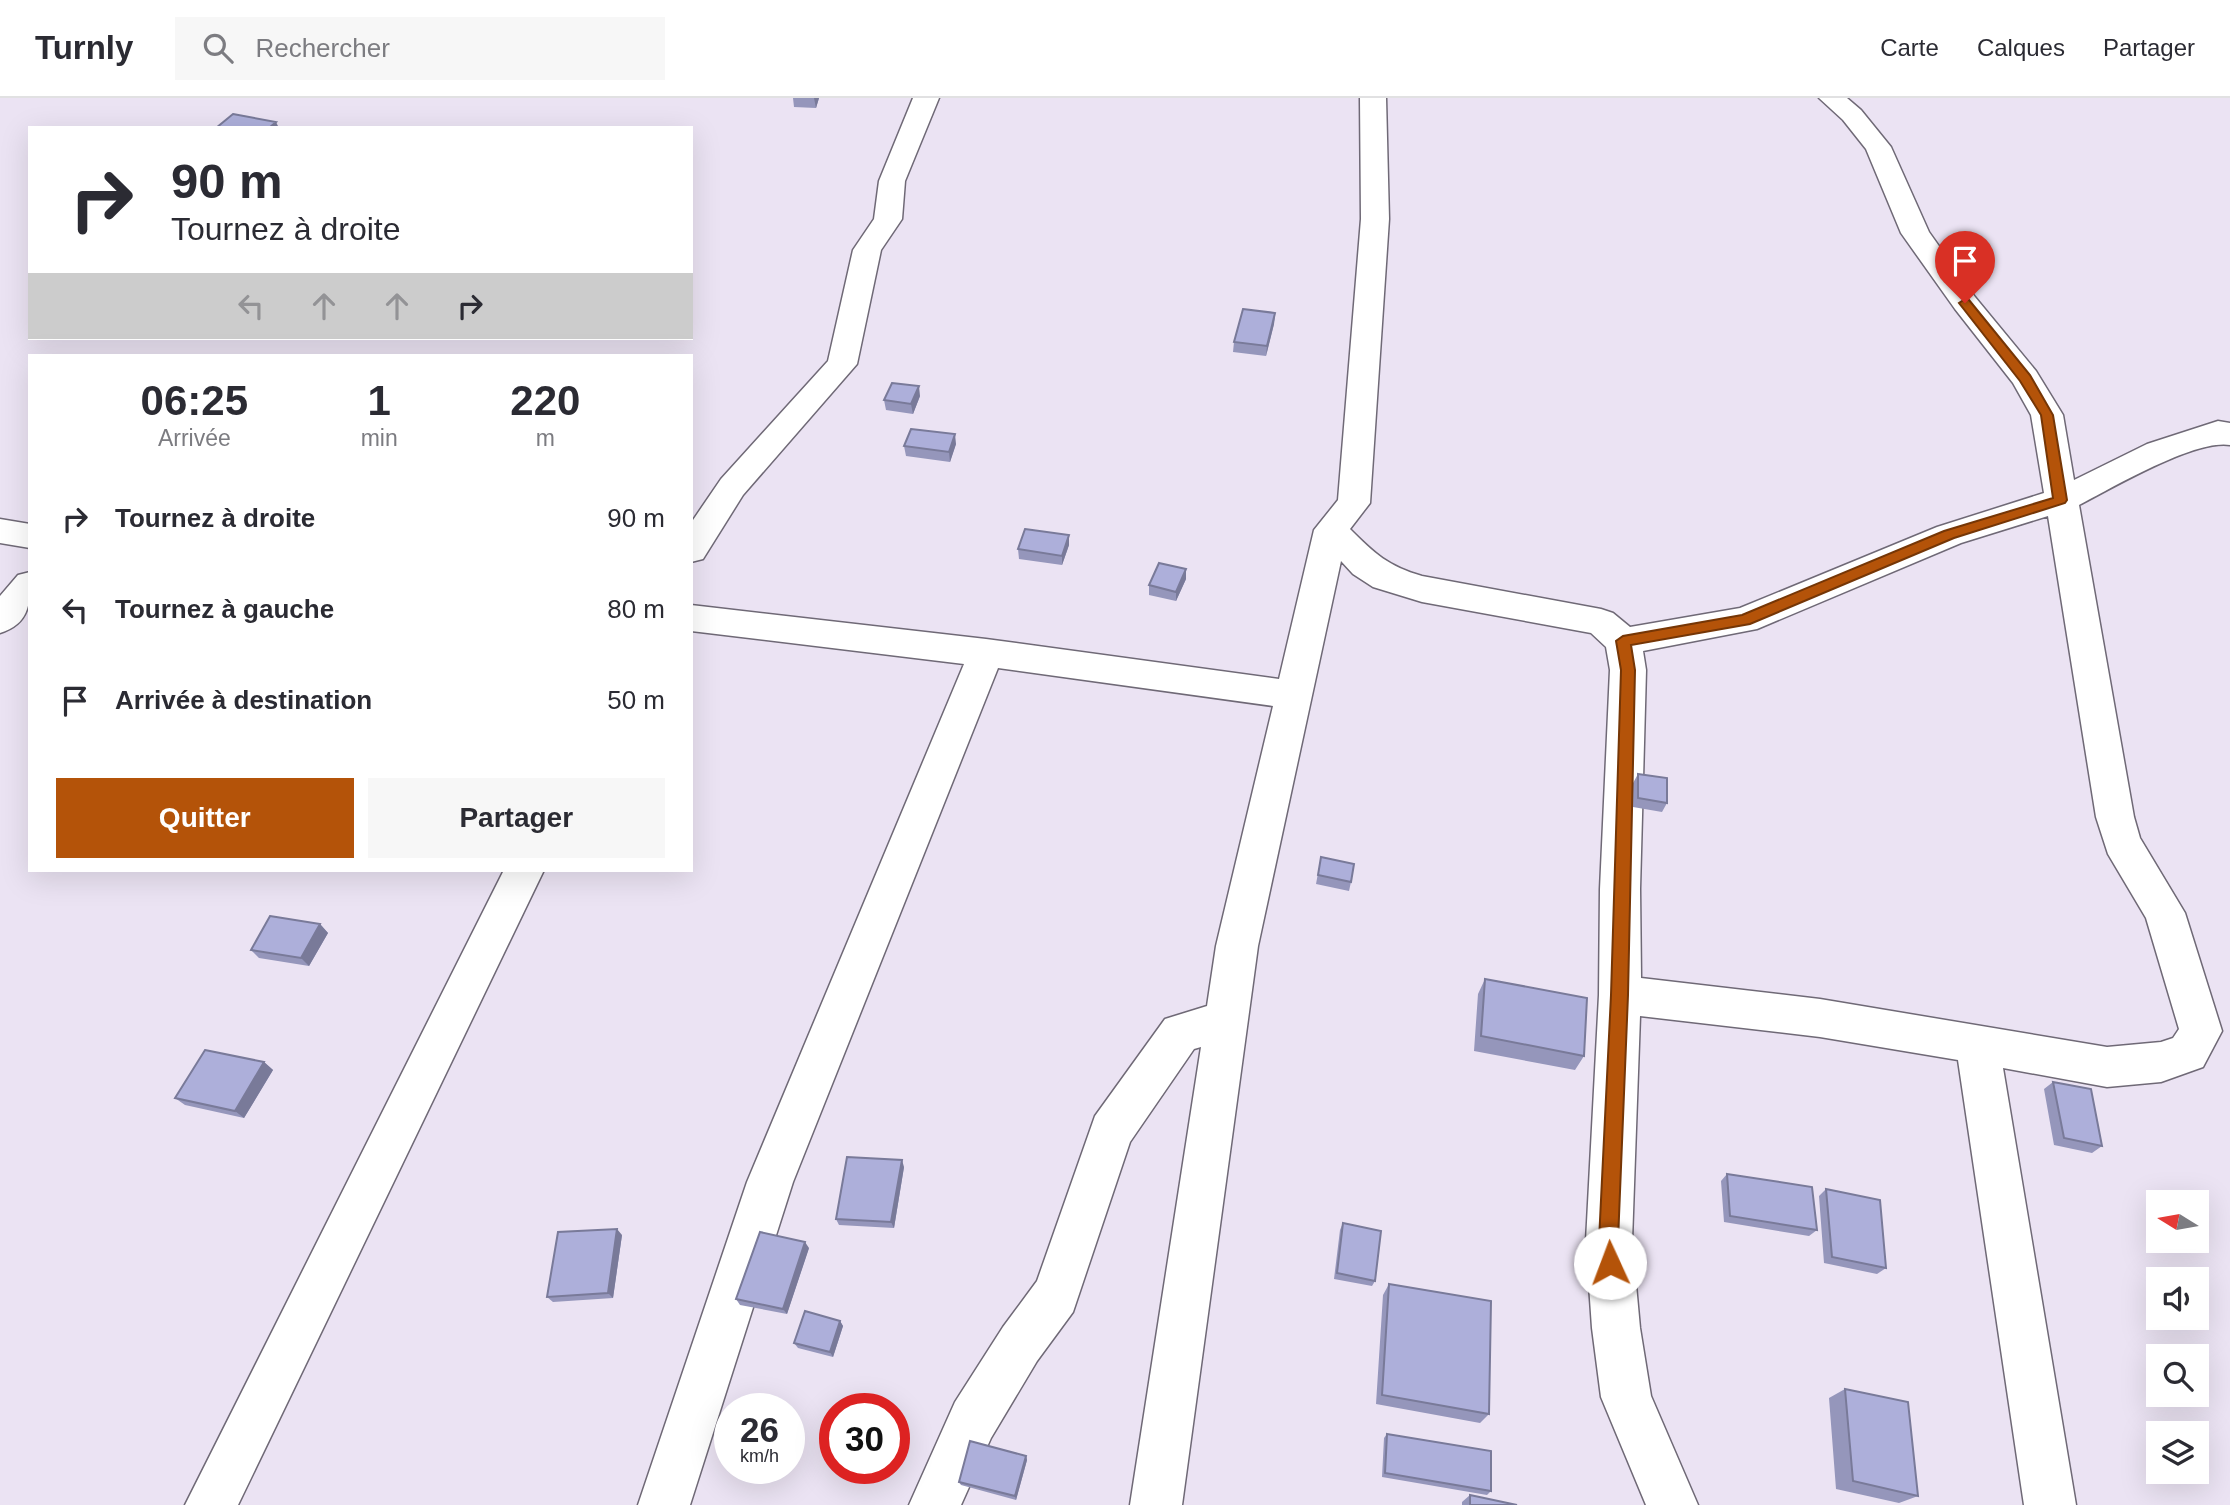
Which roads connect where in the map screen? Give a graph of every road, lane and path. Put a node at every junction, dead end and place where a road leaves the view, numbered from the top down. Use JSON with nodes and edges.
{"nodes":[{"id":1,"x":926,"y":98,"type":"edge"},
{"id":2,"x":1373,"y":98,"type":"edge"},
{"id":3,"x":1832,"y":98,"type":"edge"},
{"id":4,"x":2230,"y":434,"type":"edge"},
{"id":5,"x":2060,"y":500,"type":"junction"},
{"id":6,"x":1331,"y":530,"type":"junction"},
{"id":7,"x":0,"y":531,"type":"edge"},
{"id":8,"x":28,"y":536,"type":"edge"},
{"id":9,"x":693,"y":547,"type":"edge"},
{"id":10,"x":28,"y":586,"type":"edge"},
{"id":11,"x":693,"y":618,"type":"edge"},
{"id":12,"x":0,"y":620,"type":"edge"},
{"id":13,"x":1623,"y":641,"type":"junction"},
{"id":14,"x":986,"y":653,"type":"junction"},
{"id":15,"x":1295,"y":695,"type":"junction"},
{"id":16,"x":523,"y":872,"type":"edge"},
{"id":17,"x":1619,"y":995,"type":"junction"},
{"id":18,"x":1226,"y":1021,"type":"junction"},
{"id":19,"x":1976,"y":1043,"type":"junction"},
{"id":20,"x":211,"y":1505,"type":"edge"},
{"id":21,"x":664,"y":1505,"type":"edge"},
{"id":22,"x":935,"y":1505,"type":"edge"},
{"id":23,"x":1156,"y":1505,"type":"edge"},
{"id":24,"x":1672,"y":1505,"type":"edge"},
{"id":25,"x":2050,"y":1505,"type":"edge"}],
"edges":[{"from":1,"to":9,"type":"street"},
{"from":2,"to":6,"type":"street"},
{"from":3,"to":5,"type":"street"},
{"from":4,"to":5,"type":"street"},
{"from":5,"to":13,"type":"street"},
{"from":5,"to":19,"type":"street"},
{"from":6,"to":13,"type":"street"},
{"from":6,"to":15,"type":"street"},
{"from":7,"to":8,"type":"street"},
{"from":10,"to":12,"type":"street"},
{"from":11,"to":14,"type":"street"},
{"from":13,"to":17,"type":"street"},
{"from":14,"to":15,"type":"street"},
{"from":14,"to":21,"type":"street"},
{"from":15,"to":18,"type":"street"},
{"from":16,"to":20,"type":"street"},
{"from":17,"to":19,"type":"street"},
{"from":17,"to":24,"type":"street"},
{"from":18,"to":22,"type":"street"},
{"from":18,"to":23,"type":"street"},
{"from":19,"to":25,"type":"street"}]}
